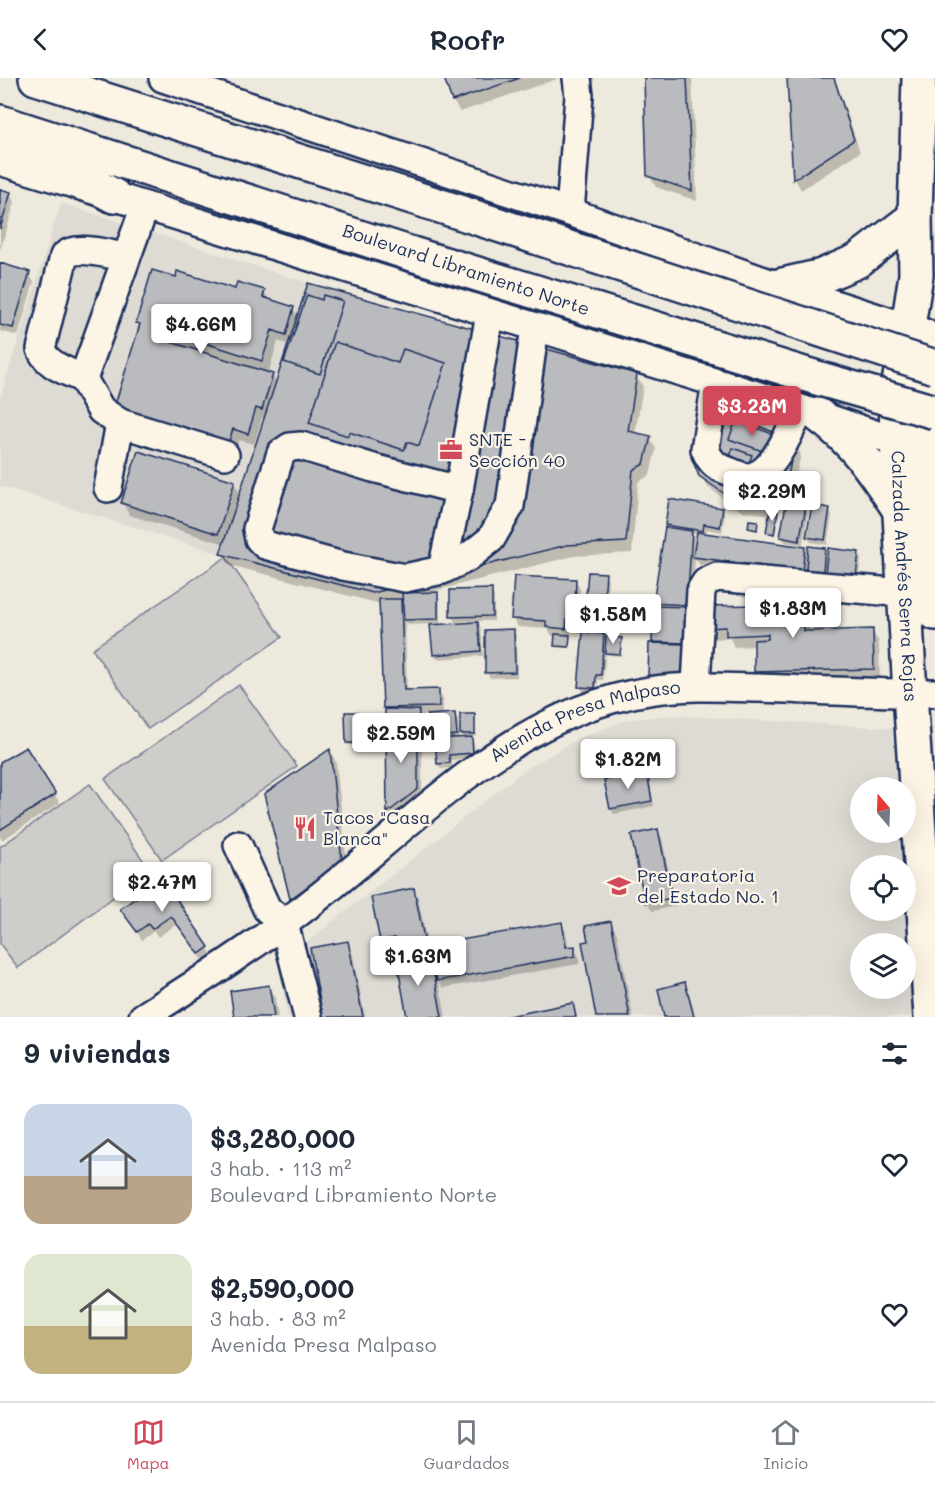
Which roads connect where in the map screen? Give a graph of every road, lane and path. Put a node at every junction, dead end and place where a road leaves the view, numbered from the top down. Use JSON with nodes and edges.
{"nodes":[{"id":1,"x":36,"y":78,"type":"edge"},
{"id":2,"x":578,"y":78,"type":"edge"},
{"id":3,"x":919,"y":78,"type":"edge"},
{"id":4,"x":177,"y":80,"type":"edge"},
{"id":5,"x":0,"y":122,"type":"edge"},
{"id":6,"x":0,"y":134,"type":"edge"},
{"id":7,"x":0,"y":161,"type":"edge"},
{"id":8,"x":129,"y":201,"type":"junction"},
{"id":9,"x":570,"y":212,"type":"junction"},
{"id":10,"x":915,"y":217,"type":"junction"},
{"id":11,"x":126,"y":258,"type":"junction"},
{"id":12,"x":778,"y":286,"type":"junction"},
{"id":13,"x":490,"y":313,"type":"junction"},
{"id":14,"x":535,"y":327,"type":"junction"},
{"id":15,"x":924,"y":348,"type":"edge"},
{"id":16,"x":83,"y":379,"type":"junction"},
{"id":17,"x":716,"y":383,"type":"junction"},
{"id":18,"x":809,"y":412,"type":"junction"},
{"id":19,"x":935,"y":412,"type":"edge"},
{"id":20,"x":120,"y":423,"type":"junction"},
{"id":21,"x":919,"y":449,"type":"edge"},
{"id":22,"x":225,"y":455,"type":"dead end"},
{"id":23,"x":108,"y":488,"type":"dead end"},
{"id":24,"x":459,"y":490,"type":"junction"},
{"id":25,"x":921,"y":504,"type":"edge"},
{"id":26,"x":442,"y":570,"type":"junction"},
{"id":27,"x":904,"y":593,"type":"junction"},
{"id":28,"x":935,"y":613,"type":"edge"},
{"id":29,"x":696,"y":686,"type":"junction"},
{"id":30,"x":922,"y":693,"type":"edge"},
{"id":31,"x":238,"y":845,"type":"dead end"},
{"id":32,"x":284,"y":923,"type":"junction"},
{"id":33,"x":143,"y":1017,"type":"edge"},
{"id":34,"x":308,"y":1017,"type":"edge"},
{"id":35,"x":932,"y":1017,"type":"edge"}],
"edges":[{"from":1,"to":15,"type":"main road","bridge":true},
{"from":2,"to":9,"type":"street"},
{"from":3,"to":10,"type":"main road","name":"Calzada Andrés Serra Rojas"},
{"from":4,"to":9,"type":"street"},
{"from":5,"to":19,"type":"main road","name":"Boulevard Libramiento Norte","bridge":true},
{"from":6,"to":8,"type":"main road"},
{"from":7,"to":8,"type":"street"},
{"from":8,"to":11,"type":"street"},
{"from":8,"to":13,"type":"street"},
{"from":9,"to":12,"type":"street"},
{"from":10,"to":12,"type":"main road"},
{"from":10,"to":15,"type":"main road","name":"Calzada Andrés Serra Rojas"},
{"from":11,"to":16,"type":"street"},
{"from":11,"to":16,"type":"street"},
{"from":12,"to":15,"type":"street"},
{"from":13,"to":14,"type":"street"},
{"from":13,"to":24,"type":"street"},
{"from":14,"to":17,"type":"street"},
{"from":14,"to":26,"type":"street"},
{"from":15,"to":21,"type":"main road","name":"Calzada Andrés Serra Rojas"},
{"from":16,"to":20,"type":"street"},
{"from":17,"to":18,"type":"street"},
{"from":17,"to":18,"type":"street"},
{"from":18,"to":21,"type":"street"},
{"from":18,"to":25,"type":"main road"},
{"from":20,"to":22,"type":"street"},
{"from":20,"to":23,"type":"street"},
{"from":21,"to":25,"type":"main road","name":"Calzada Andrés Serra Rojas"},
{"from":24,"to":26,"type":"street"},
{"from":24,"to":26,"type":"street"},
{"from":25,"to":27,"type":"main road","name":"Calzada Andrés Serra Rojas"},
{"from":25,"to":28,"type":"main road","name":"Calzada Andrés Serra Rojas"},
{"from":27,"to":29,"type":"street"},
{"from":27,"to":30,"type":"main road","name":"Calzada Andrés Serra Rojas"},
{"from":29,"to":30,"type":"street","name":"Avenida Presa Malpaso"},
{"from":29,"to":32,"type":"street","name":"Avenida Presa Malpaso"},
{"from":30,"to":35,"type":"main road","name":"Calzada Andrés Serra Rojas"},
{"from":31,"to":32,"type":"street"},
{"from":32,"to":33,"type":"street","name":"Avenida Presa Malpaso"},
{"from":32,"to":34,"type":"street"}]}
